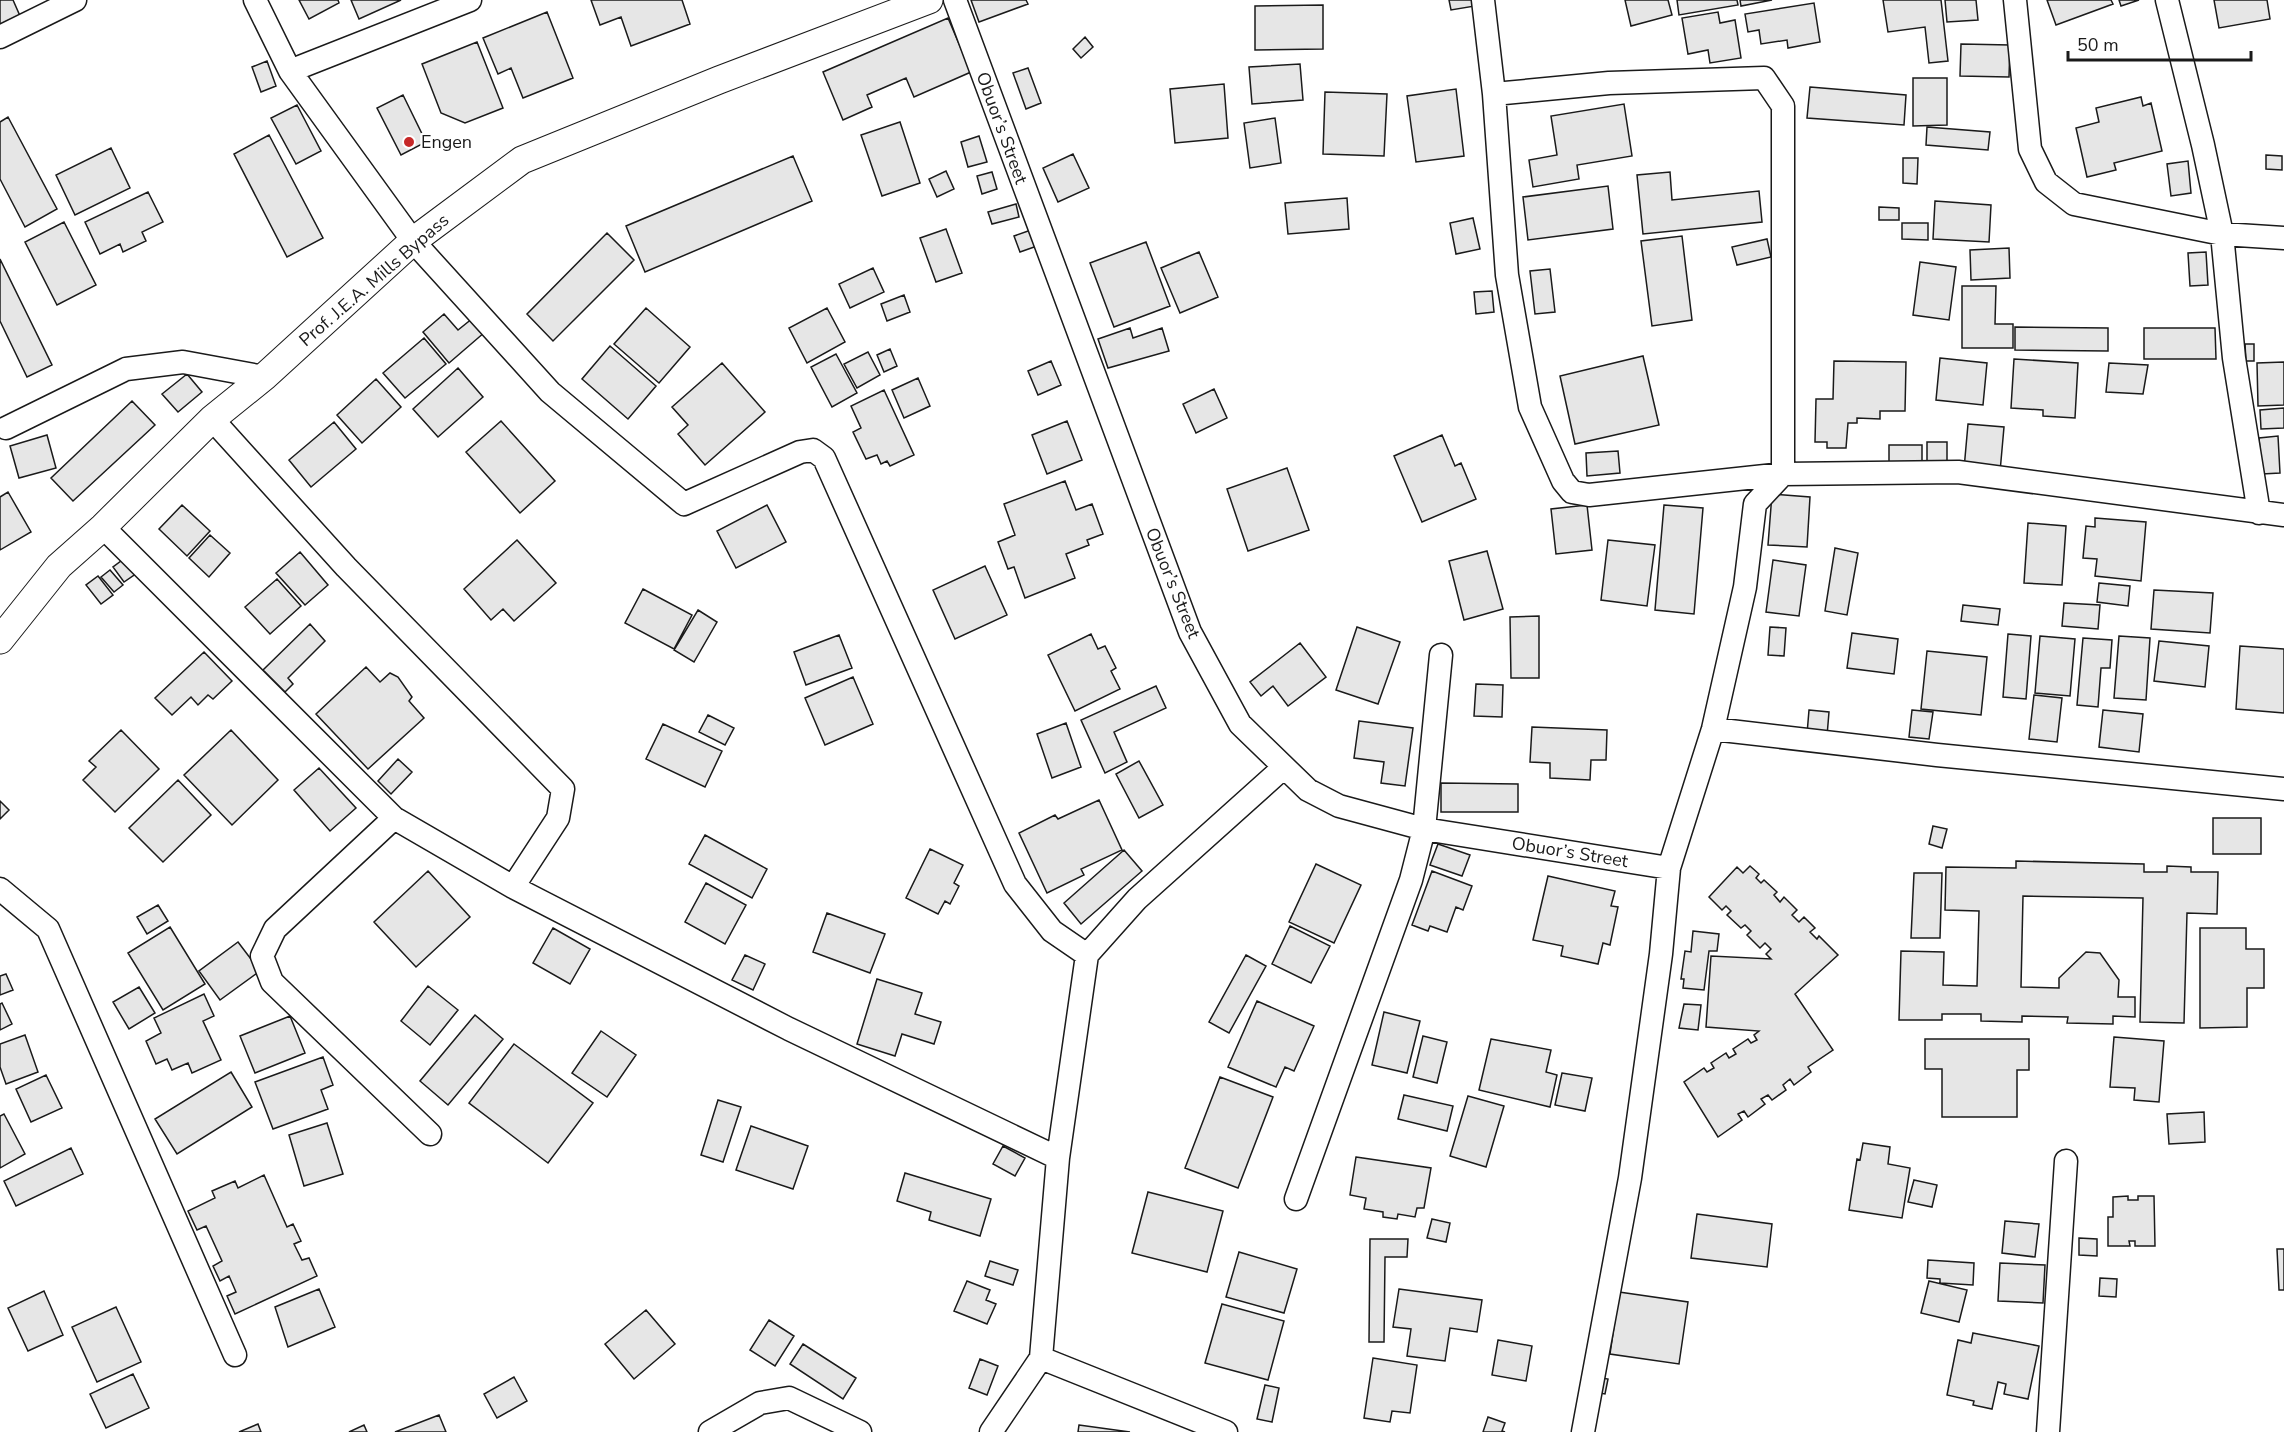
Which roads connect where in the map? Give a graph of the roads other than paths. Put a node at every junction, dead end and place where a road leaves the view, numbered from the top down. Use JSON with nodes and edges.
{"nodes":[{"id":1,"x":75,"y":0,"type":"edge"},
{"id":2,"x":255,"y":0,"type":"edge"},
{"id":3,"x":470,"y":0,"type":"edge"},
{"id":4,"x":929,"y":0,"type":"edge"},
{"id":5,"x":955,"y":0,"type":"edge"},
{"id":6,"x":1483,"y":0,"type":"edge"},
{"id":7,"x":2015,"y":0,"type":"edge"},
{"id":8,"x":2167,"y":0,"type":"edge"},
{"id":9,"x":0,"y":37,"type":"edge"},
{"id":10,"x":290,"y":71,"type":"junction"},
{"id":11,"x":1494,"y":94,"type":"junction"},
{"id":12,"x":2222,"y":234,"type":"junction"},
{"id":13,"x":2284,"y":238,"type":"edge"},
{"id":14,"x":413,"y":241,"type":"junction"},
{"id":15,"x":264,"y":377,"type":"junction"},
{"id":16,"x":212,"y":419,"type":"junction"},
{"id":17,"x":6,"y":428,"type":"dead end"},
{"id":18,"x":1784,"y":474,"type":"junction"},
{"id":19,"x":2259,"y":513,"type":"junction"},
{"id":20,"x":2284,"y":515,"type":"edge"},
{"id":21,"x":104,"y":527,"type":"junction"},
{"id":22,"x":0,"y":640,"type":"edge"},
{"id":23,"x":1441,"y":655,"type":"dead end"},
{"id":24,"x":1713,"y":729,"type":"junction"},
{"id":25,"x":1283,"y":768,"type":"junction"},
{"id":26,"x":2284,"y":789,"type":"edge"},
{"id":27,"x":394,"y":819,"type":"junction"},
{"id":28,"x":1424,"y":830,"type":"junction"},
{"id":29,"x":1669,"y":868,"type":"junction"},
{"id":30,"x":513,"y":887,"type":"junction"},
{"id":31,"x":0,"y":889,"type":"edge"},
{"id":32,"x":1087,"y":955,"type":"junction"},
{"id":33,"x":430,"y":1134,"type":"dead end"},
{"id":34,"x":1058,"y":1158,"type":"junction"},
{"id":35,"x":2066,"y":1161,"type":"dead end"},
{"id":36,"x":1296,"y":1199,"type":"dead end"},
{"id":37,"x":236,"y":1355,"type":"dead end"},
{"id":38,"x":1041,"y":1358,"type":"junction"},
{"id":39,"x":710,"y":1432,"type":"edge"},
{"id":40,"x":860,"y":1432,"type":"edge"},
{"id":41,"x":991,"y":1432,"type":"edge"},
{"id":42,"x":1226,"y":1432,"type":"edge"},
{"id":43,"x":1583,"y":1432,"type":"edge"},
{"id":44,"x":2048,"y":1432,"type":"edge"}],
"edges":[{"from":1,"to":9,"type":"street"},
{"from":2,"to":10,"type":"street"},
{"from":3,"to":10,"type":"street"},
{"from":4,"to":14,"type":"street","name":"Prof. J.E.A. Mills Bypass"},
{"from":5,"to":25,"type":"street","name":"Obuor’s Street"},
{"from":6,"to":11,"type":"street"},
{"from":7,"to":12,"type":"street"},
{"from":8,"to":12,"type":"street"},
{"from":10,"to":14,"type":"street"},
{"from":11,"to":18,"type":"street"},
{"from":11,"to":18,"type":"street"},
{"from":12,"to":13,"type":"street"},
{"from":12,"to":19,"type":"street"},
{"from":14,"to":15,"type":"street","name":"Prof. J.E.A. Mills Bypass"},
{"from":14,"to":32,"type":"street"},
{"from":15,"to":16,"type":"street","name":"Prof. J.E.A. Mills Bypass"},
{"from":15,"to":17,"type":"street"},
{"from":16,"to":21,"type":"street","name":"Prof. J.E.A. Mills Bypass"},
{"from":16,"to":30,"type":"street"},
{"from":18,"to":19,"type":"street"},
{"from":18,"to":24,"type":"street"},
{"from":19,"to":20,"type":"street"},
{"from":21,"to":22,"type":"street","name":"Prof. J.E.A. Mills Bypass"},
{"from":21,"to":27,"type":"street"},
{"from":23,"to":28,"type":"street"},
{"from":24,"to":26,"type":"street"},
{"from":24,"to":29,"type":"street"},
{"from":25,"to":28,"type":"street","name":"Obuor’s Street"},
{"from":25,"to":32,"type":"street"},
{"from":27,"to":30,"type":"street"},
{"from":27,"to":33,"type":"street"},
{"from":28,"to":29,"type":"street","name":"Obuor’s Street"},
{"from":28,"to":36,"type":"street"},
{"from":29,"to":43,"type":"street"},
{"from":30,"to":34,"type":"street"},
{"from":31,"to":37,"type":"street"},
{"from":32,"to":34,"type":"street"},
{"from":34,"to":38,"type":"street"},
{"from":35,"to":44,"type":"street"},
{"from":38,"to":41,"type":"street"},
{"from":38,"to":42,"type":"street"},
{"from":39,"to":40,"type":"street"}]}
